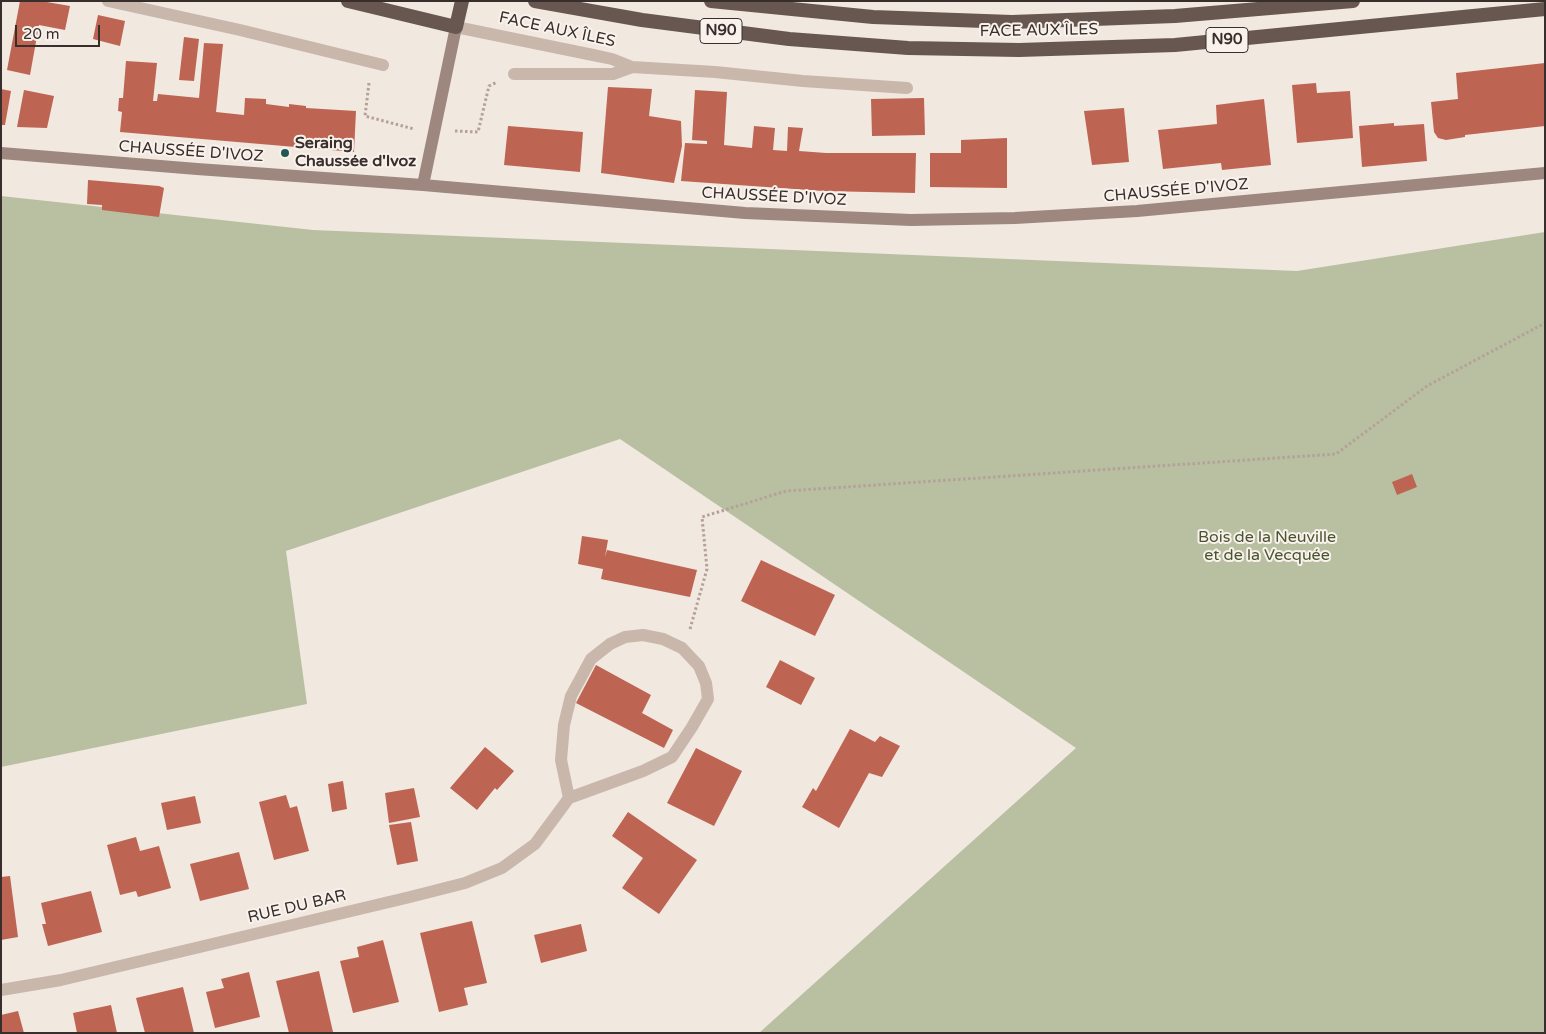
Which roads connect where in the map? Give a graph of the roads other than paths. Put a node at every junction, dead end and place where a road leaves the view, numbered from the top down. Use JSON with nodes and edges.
{"nodes":[{"id":1,"x":108,"y":1,"type":"edge"},
{"id":2,"x":348,"y":1,"type":"edge"},
{"id":3,"x":462,"y":1,"type":"edge"},
{"id":4,"x":535,"y":1,"type":"edge"},
{"id":5,"x":712,"y":1,"type":"edge"},
{"id":6,"x":1353,"y":1,"type":"edge"},
{"id":7,"x":1545,"y":9,"type":"edge"},
{"id":8,"x":456,"y":27,"type":"junction"},
{"id":9,"x":383,"y":65,"type":"dead end"},
{"id":10,"x":632,"y":67,"type":"junction"},
{"id":11,"x":514,"y":74,"type":"dead end"},
{"id":12,"x":907,"y":88,"type":"dead end"},
{"id":13,"x":1,"y":153,"type":"edge"},
{"id":14,"x":1545,"y":173,"type":"edge"},
{"id":15,"x":424,"y":185,"type":"junction"},
{"id":16,"x":569,"y":798,"type":"junction"},
{"id":17,"x":1,"y":990,"type":"edge"}],
"edges":[{"from":1,"to":9,"type":"street"},
{"from":2,"to":8,"type":"highway"},
{"from":3,"to":8,"type":"highway"},
{"from":4,"to":7,"type":"highway","name":"FACE AUX ÎLES","number":"N90"},
{"from":5,"to":6,"type":"highway","name":"FACE AUX ÎLES","number":"N90"},
{"from":8,"to":10,"type":"street","name":"FACE AUX ÎLES"},
{"from":8,"to":15,"type":"main road"},
{"from":10,"to":11,"type":"street","name":"FACE AUX ÎLES"},
{"from":10,"to":12,"type":"street","name":"FACE AUX ÎLES"},
{"from":13,"to":15,"type":"main road","name":"CHAUSSÉE D'IVOZ"},
{"from":14,"to":15,"type":"main road","name":"CHAUSSÉE D'IVOZ"},
{"from":16,"to":16,"type":"street"},
{"from":16,"to":17,"type":"street","name":"RUE DU BAR"}]}
